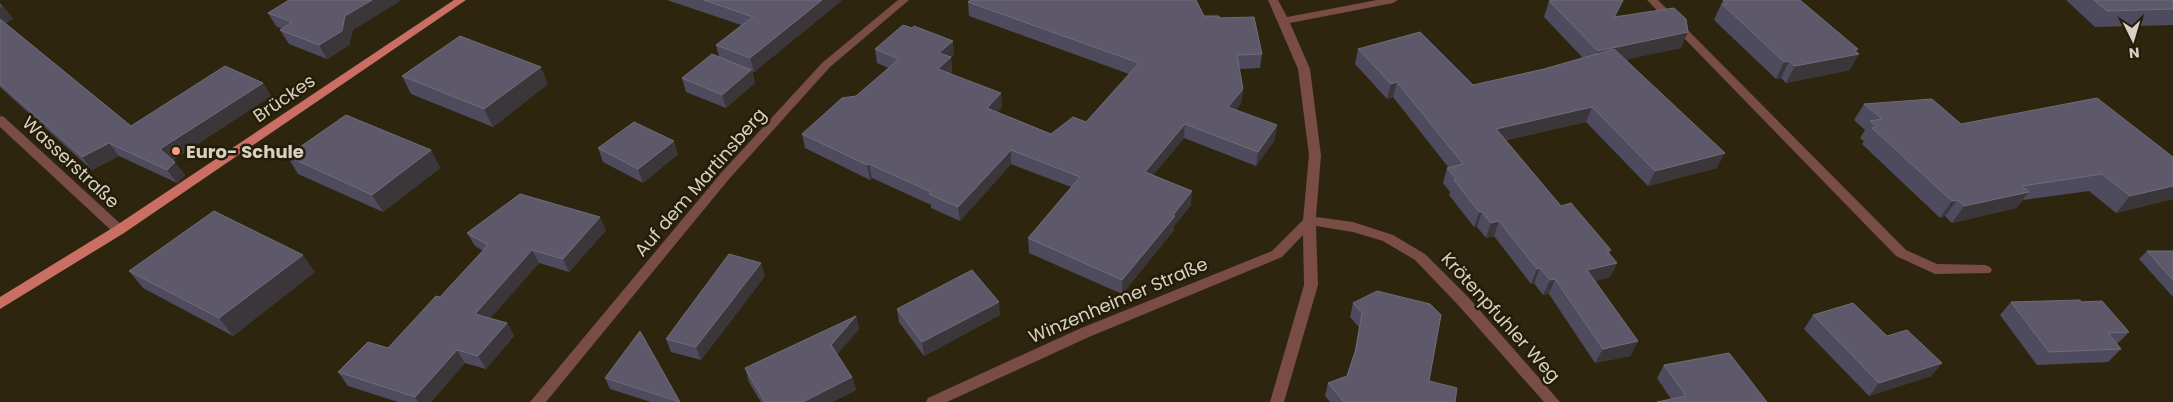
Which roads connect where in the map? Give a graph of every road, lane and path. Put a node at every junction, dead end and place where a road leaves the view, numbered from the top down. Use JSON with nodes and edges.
{"nodes":[{"id":1,"x":461,"y":0,"type":"edge"},
{"id":2,"x":904,"y":0,"type":"edge"},
{"id":3,"x":1273,"y":0,"type":"edge"},
{"id":4,"x":1393,"y":0,"type":"edge"},
{"id":5,"x":1652,"y":0,"type":"edge"},
{"id":6,"x":1284,"y":21,"type":"junction"},
{"id":7,"x":0,"y":120,"type":"edge"},
{"id":8,"x":1309,"y":221,"type":"junction"},
{"id":9,"x":119,"y":230,"type":"junction"},
{"id":10,"x":1985,"y":270,"type":"dead end"},
{"id":11,"x":0,"y":304,"type":"edge"},
{"id":12,"x":537,"y":402,"type":"edge"},
{"id":13,"x":933,"y":402,"type":"edge"},
{"id":14,"x":1277,"y":402,"type":"edge"},
{"id":15,"x":1553,"y":402,"type":"edge"}],
"edges":[{"from":1,"to":9,"type":"main road","name":"Brückes"},
{"from":2,"to":12,"type":"street","name":"Auf dem Martinsberg"},
{"from":3,"to":6,"type":"street"},
{"from":4,"to":6,"type":"street"},
{"from":5,"to":10,"type":"street"},
{"from":6,"to":8,"type":"street"},
{"from":7,"to":9,"type":"street","name":"Wasserstraße"},
{"from":8,"to":13,"type":"street","name":"Winzenheimer Straße"},
{"from":8,"to":14,"type":"street"},
{"from":8,"to":15,"type":"street","name":"Krötenpfuhler Weg"},
{"from":9,"to":11,"type":"main road","name":"Brückes"}]}
